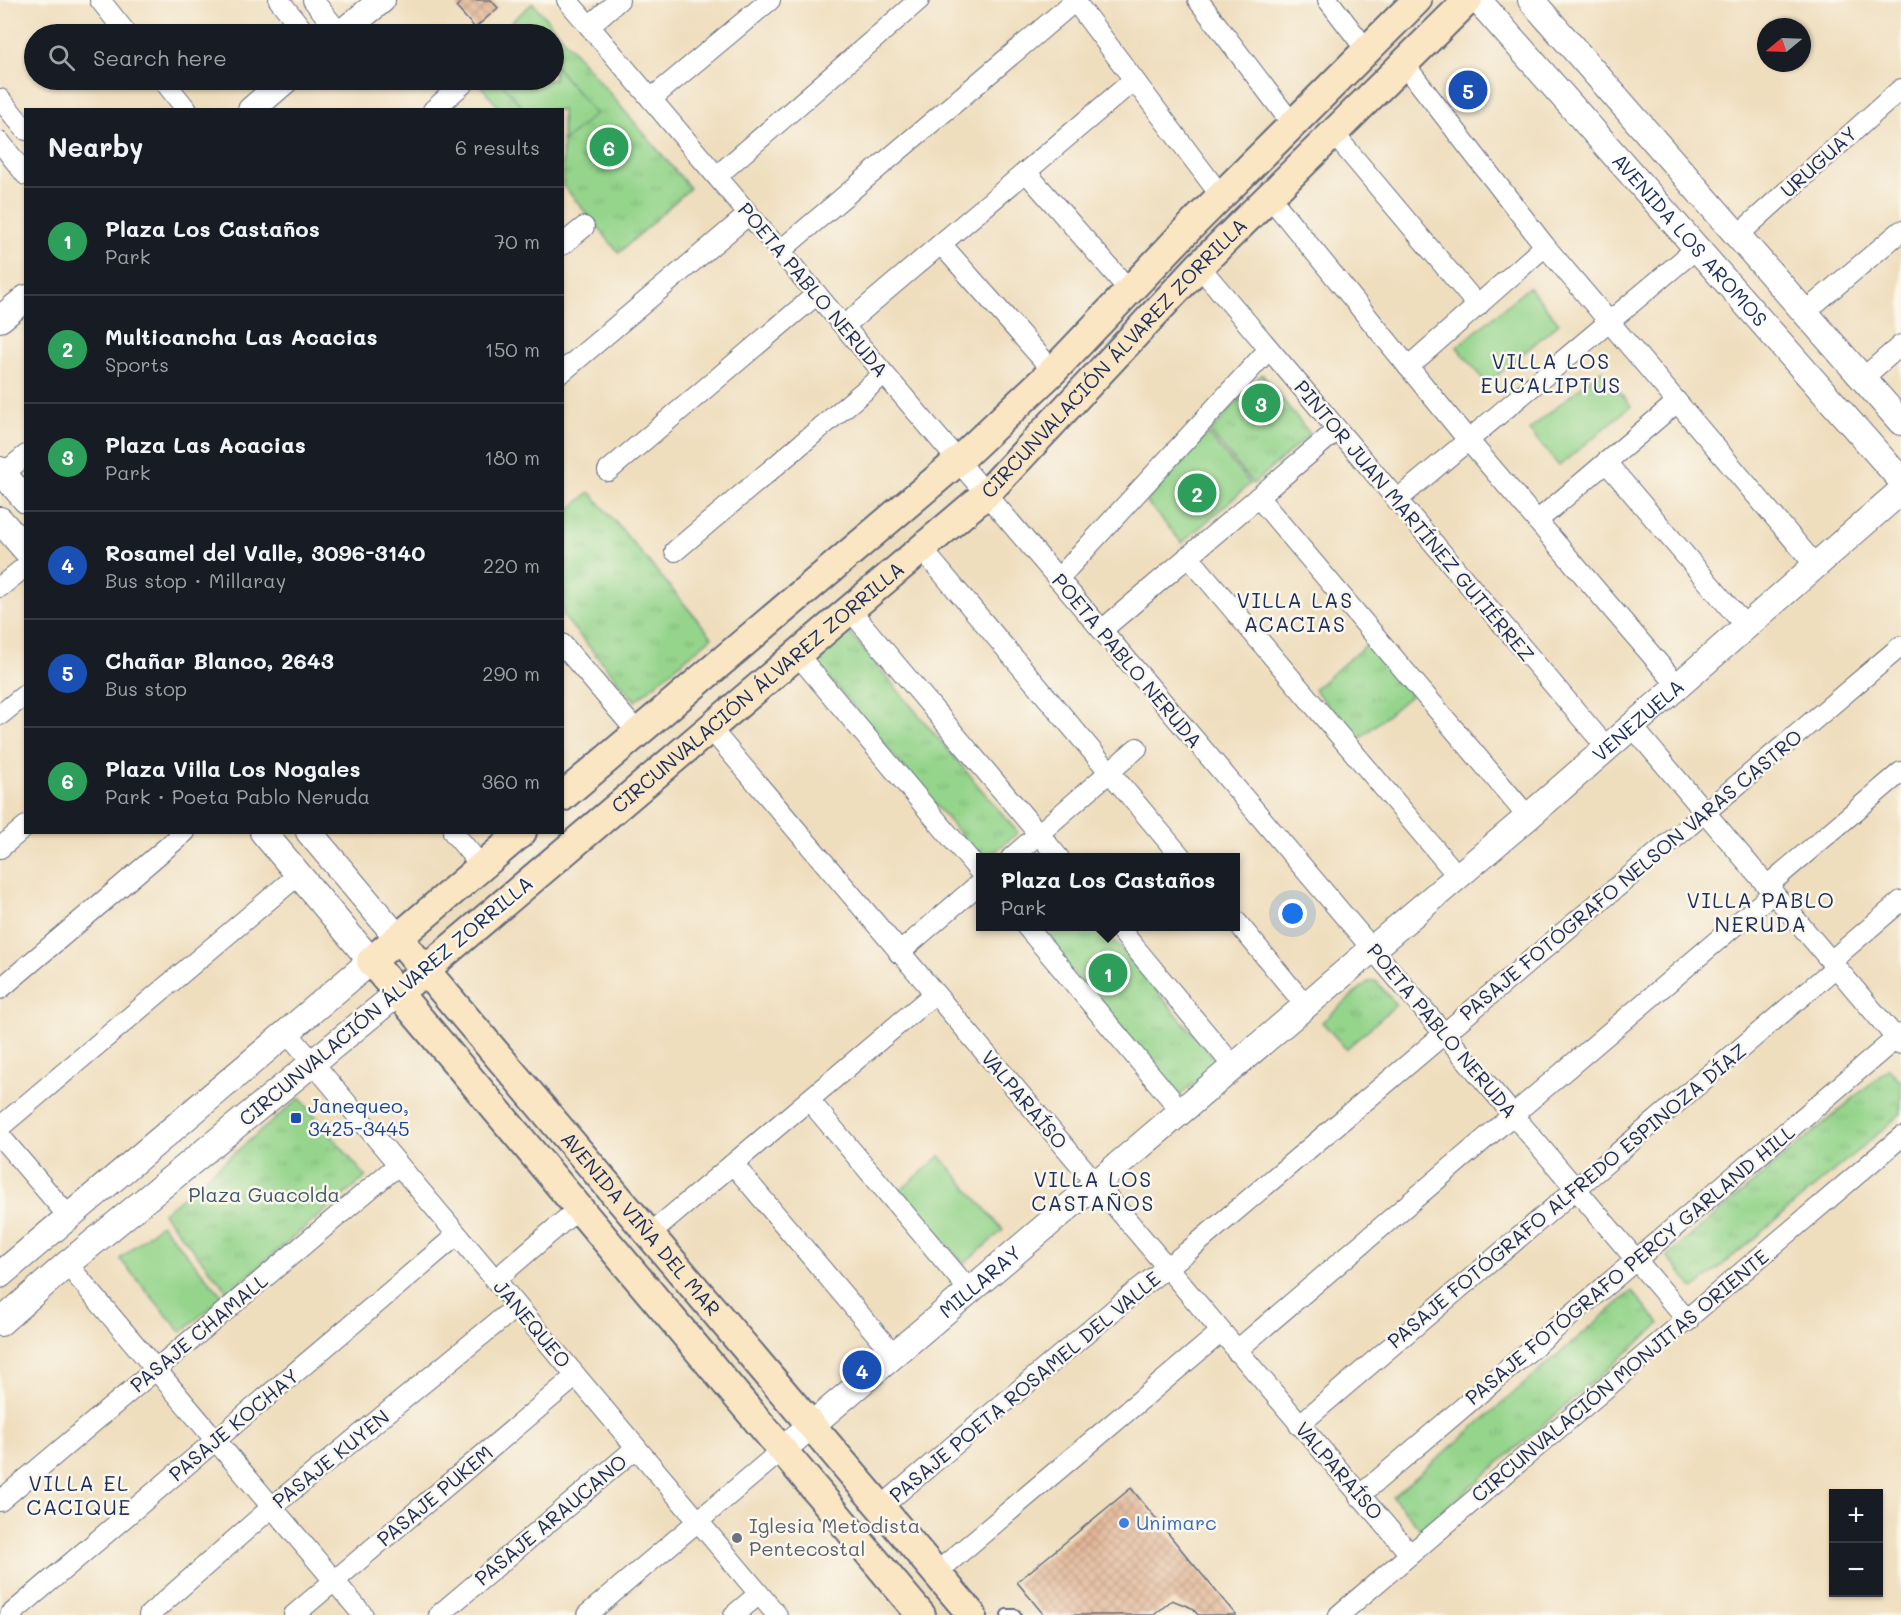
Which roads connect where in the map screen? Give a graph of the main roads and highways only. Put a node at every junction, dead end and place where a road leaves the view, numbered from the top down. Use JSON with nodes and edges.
{"nodes":[{"id":1,"x":1417,"y":0,"type":"edge"},
{"id":2,"x":1468,"y":0,"type":"edge"},
{"id":3,"x":564,"y":795,"type":"edge"},
{"id":4,"x":520,"y":834,"type":"edge"},
{"id":5,"x":398,"y":938,"type":"junction"},
{"id":6,"x":371,"y":961,"type":"joint"},
{"id":7,"x":425,"y":969,"type":"junction"},
{"id":8,"x":398,"y":993,"type":"junction"},
{"id":9,"x":921,"y":1615,"type":"edge"},
{"id":10,"x":972,"y":1615,"type":"edge"}],
"edges":[{"from":1,"to":3,"type":"main road","name":"CIRCUNVALACIÓN ÁLVAREZ ZORRILLA"},
{"from":2,"to":7,"type":"main road","name":"CIRCUNVALACIÓN ÁLVAREZ ZORRILLA"},
{"from":4,"to":5,"type":"main road","name":"CIRCUNVALACIÓN ÁLVAREZ ZORRILLA"},
{"from":5,"to":6,"type":"main road","name":"CIRCUNVALACIÓN ÁLVAREZ ZORRILLA"},
{"from":5,"to":7,"type":"main road","name":"AVENIDA VIÑA DEL MAR"},
{"from":6,"to":8,"type":"main road","name":"AVENIDA VIÑA DEL MAR"},
{"from":7,"to":8,"type":"main road","name":"CIRCUNVALACIÓN ÁLVAREZ ZORRILLA"},
{"from":7,"to":10,"type":"main road","name":"AVENIDA VIÑA DEL MAR"},
{"from":8,"to":9,"type":"main road","name":"AVENIDA VIÑA DEL MAR"}]}
